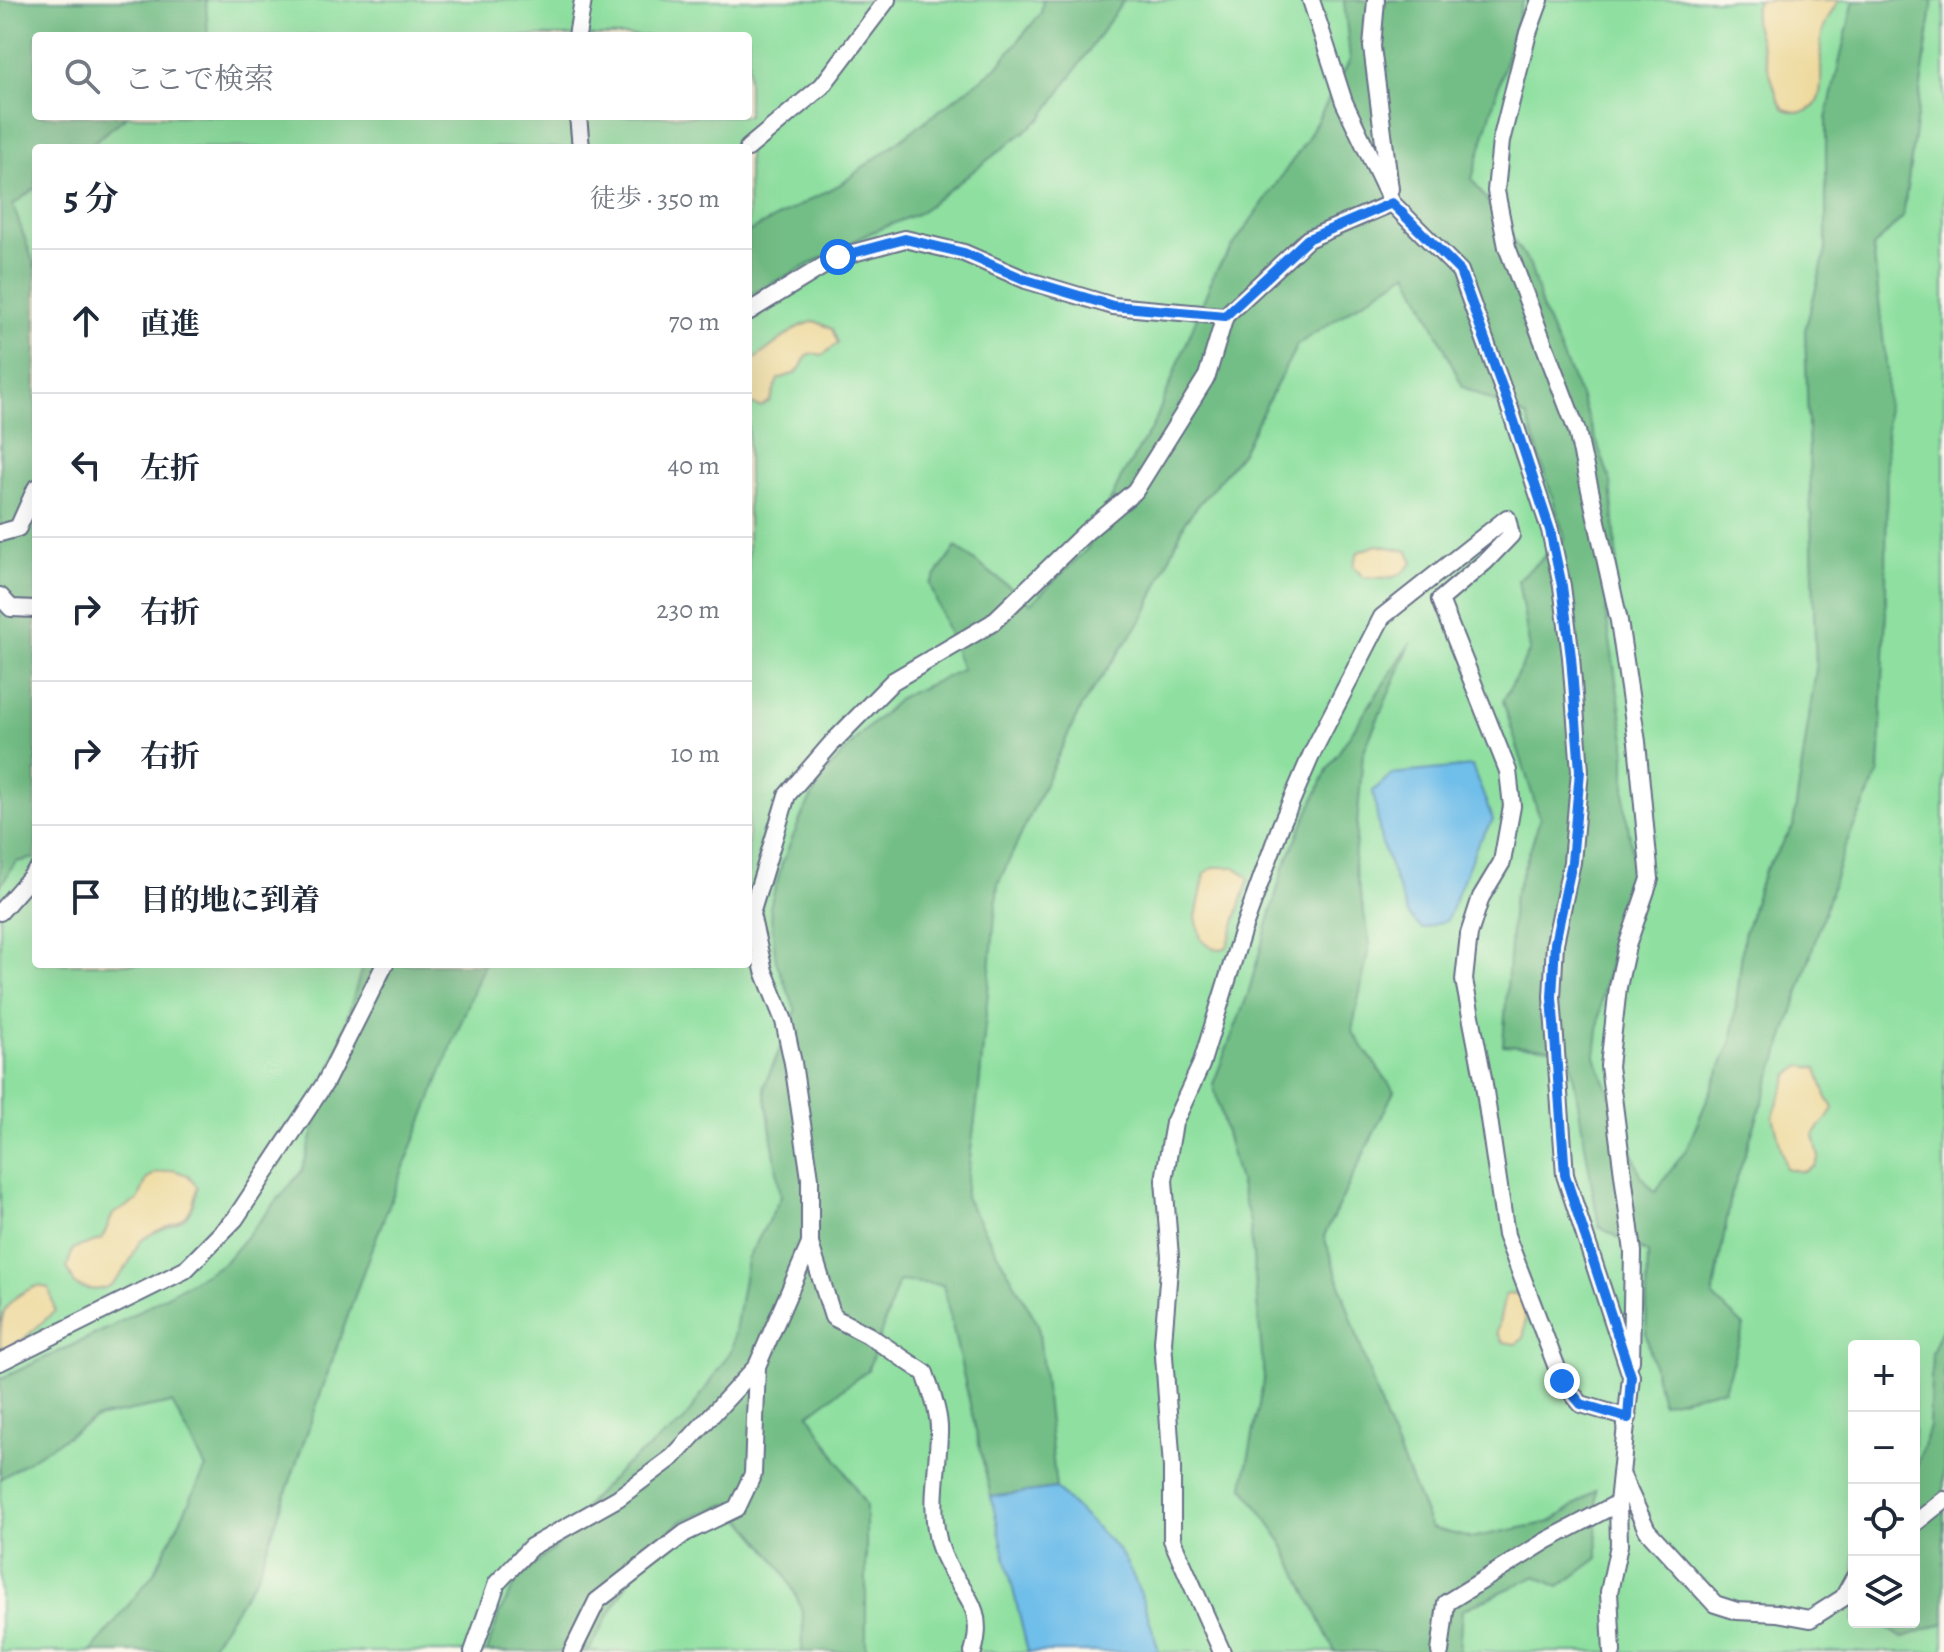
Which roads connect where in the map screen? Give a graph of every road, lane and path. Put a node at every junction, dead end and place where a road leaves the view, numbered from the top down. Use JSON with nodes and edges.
{"nodes":[{"id":1,"x":583,"y":0,"type":"edge"},
{"id":2,"x":887,"y":0,"type":"edge"},
{"id":3,"x":1311,"y":0,"type":"edge"},
{"id":4,"x":1376,"y":0,"type":"edge"},
{"id":5,"x":1540,"y":0,"type":"edge"},
{"id":6,"x":578,"y":32,"type":"edge"},
{"id":7,"x":578,"y":120,"type":"edge"},
{"id":8,"x":581,"y":144,"type":"edge"},
{"id":9,"x":752,"y":145,"type":"edge"},
{"id":10,"x":1392,"y":203,"type":"junction"},
{"id":11,"x":752,"y":309,"type":"edge"},
{"id":12,"x":1225,"y":316,"type":"junction"},
{"id":13,"x":32,"y":497,"type":"edge"},
{"id":14,"x":0,"y":533,"type":"edge"},
{"id":15,"x":0,"y":596,"type":"edge"},
{"id":16,"x":32,"y":609,"type":"edge"},
{"id":17,"x":32,"y":876,"type":"edge"},
{"id":18,"x":752,"y":911,"type":"edge"},
{"id":19,"x":0,"y":912,"type":"edge"},
{"id":20,"x":752,"y":918,"type":"edge"},
{"id":21,"x":383,"y":968,"type":"edge"},
{"id":22,"x":810,"y":1244,"type":"junction"},
{"id":23,"x":0,"y":1362,"type":"edge"},
{"id":24,"x":757,"y":1366,"type":"junction"},
{"id":25,"x":1631,"y":1376,"type":"junction"},
{"id":26,"x":1628,"y":1418,"type":"junction"},
{"id":27,"x":1621,"y":1475,"type":"junction"},
{"id":28,"x":1944,"y":1500,"type":"edge"},
{"id":29,"x":1618,"y":1503,"type":"junction"},
{"id":30,"x":1920,"y":1519,"type":"edge"},
{"id":31,"x":1848,"y":1589,"type":"edge"},
{"id":32,"x":473,"y":1652,"type":"edge"},
{"id":33,"x":572,"y":1652,"type":"edge"},
{"id":34,"x":973,"y":1652,"type":"edge"},
{"id":35,"x":1222,"y":1652,"type":"edge"},
{"id":36,"x":1440,"y":1652,"type":"edge"},
{"id":37,"x":1612,"y":1652,"type":"edge"}],
"edges":[{"from":1,"to":6,"type":"lane"},
{"from":2,"to":9,"type":"lane"},
{"from":3,"to":10,"type":"lane"},
{"from":4,"to":10,"type":"lane"},
{"from":5,"to":25,"type":"lane"},
{"from":7,"to":8,"type":"lane"},
{"from":10,"to":12,"type":"lane"},
{"from":10,"to":25,"type":"lane"},
{"from":11,"to":12,"type":"lane"},
{"from":12,"to":18,"type":"lane"},
{"from":13,"to":14,"type":"lane"},
{"from":15,"to":16,"type":"lane"},
{"from":17,"to":19,"type":"lane"},
{"from":20,"to":22,"type":"lane"},
{"from":21,"to":23,"type":"lane"},
{"from":22,"to":24,"type":"lane"},
{"from":22,"to":34,"type":"lane"},
{"from":24,"to":32,"type":"lane"},
{"from":24,"to":33,"type":"lane"},
{"from":25,"to":26,"type":"lane"},
{"from":26,"to":27,"type":"lane"},
{"from":26,"to":35,"type":"lane"},
{"from":27,"to":29,"type":"lane"},
{"from":27,"to":31,"type":"lane"},
{"from":28,"to":30,"type":"lane"},
{"from":29,"to":36,"type":"lane"},
{"from":29,"to":37,"type":"lane"}]}
